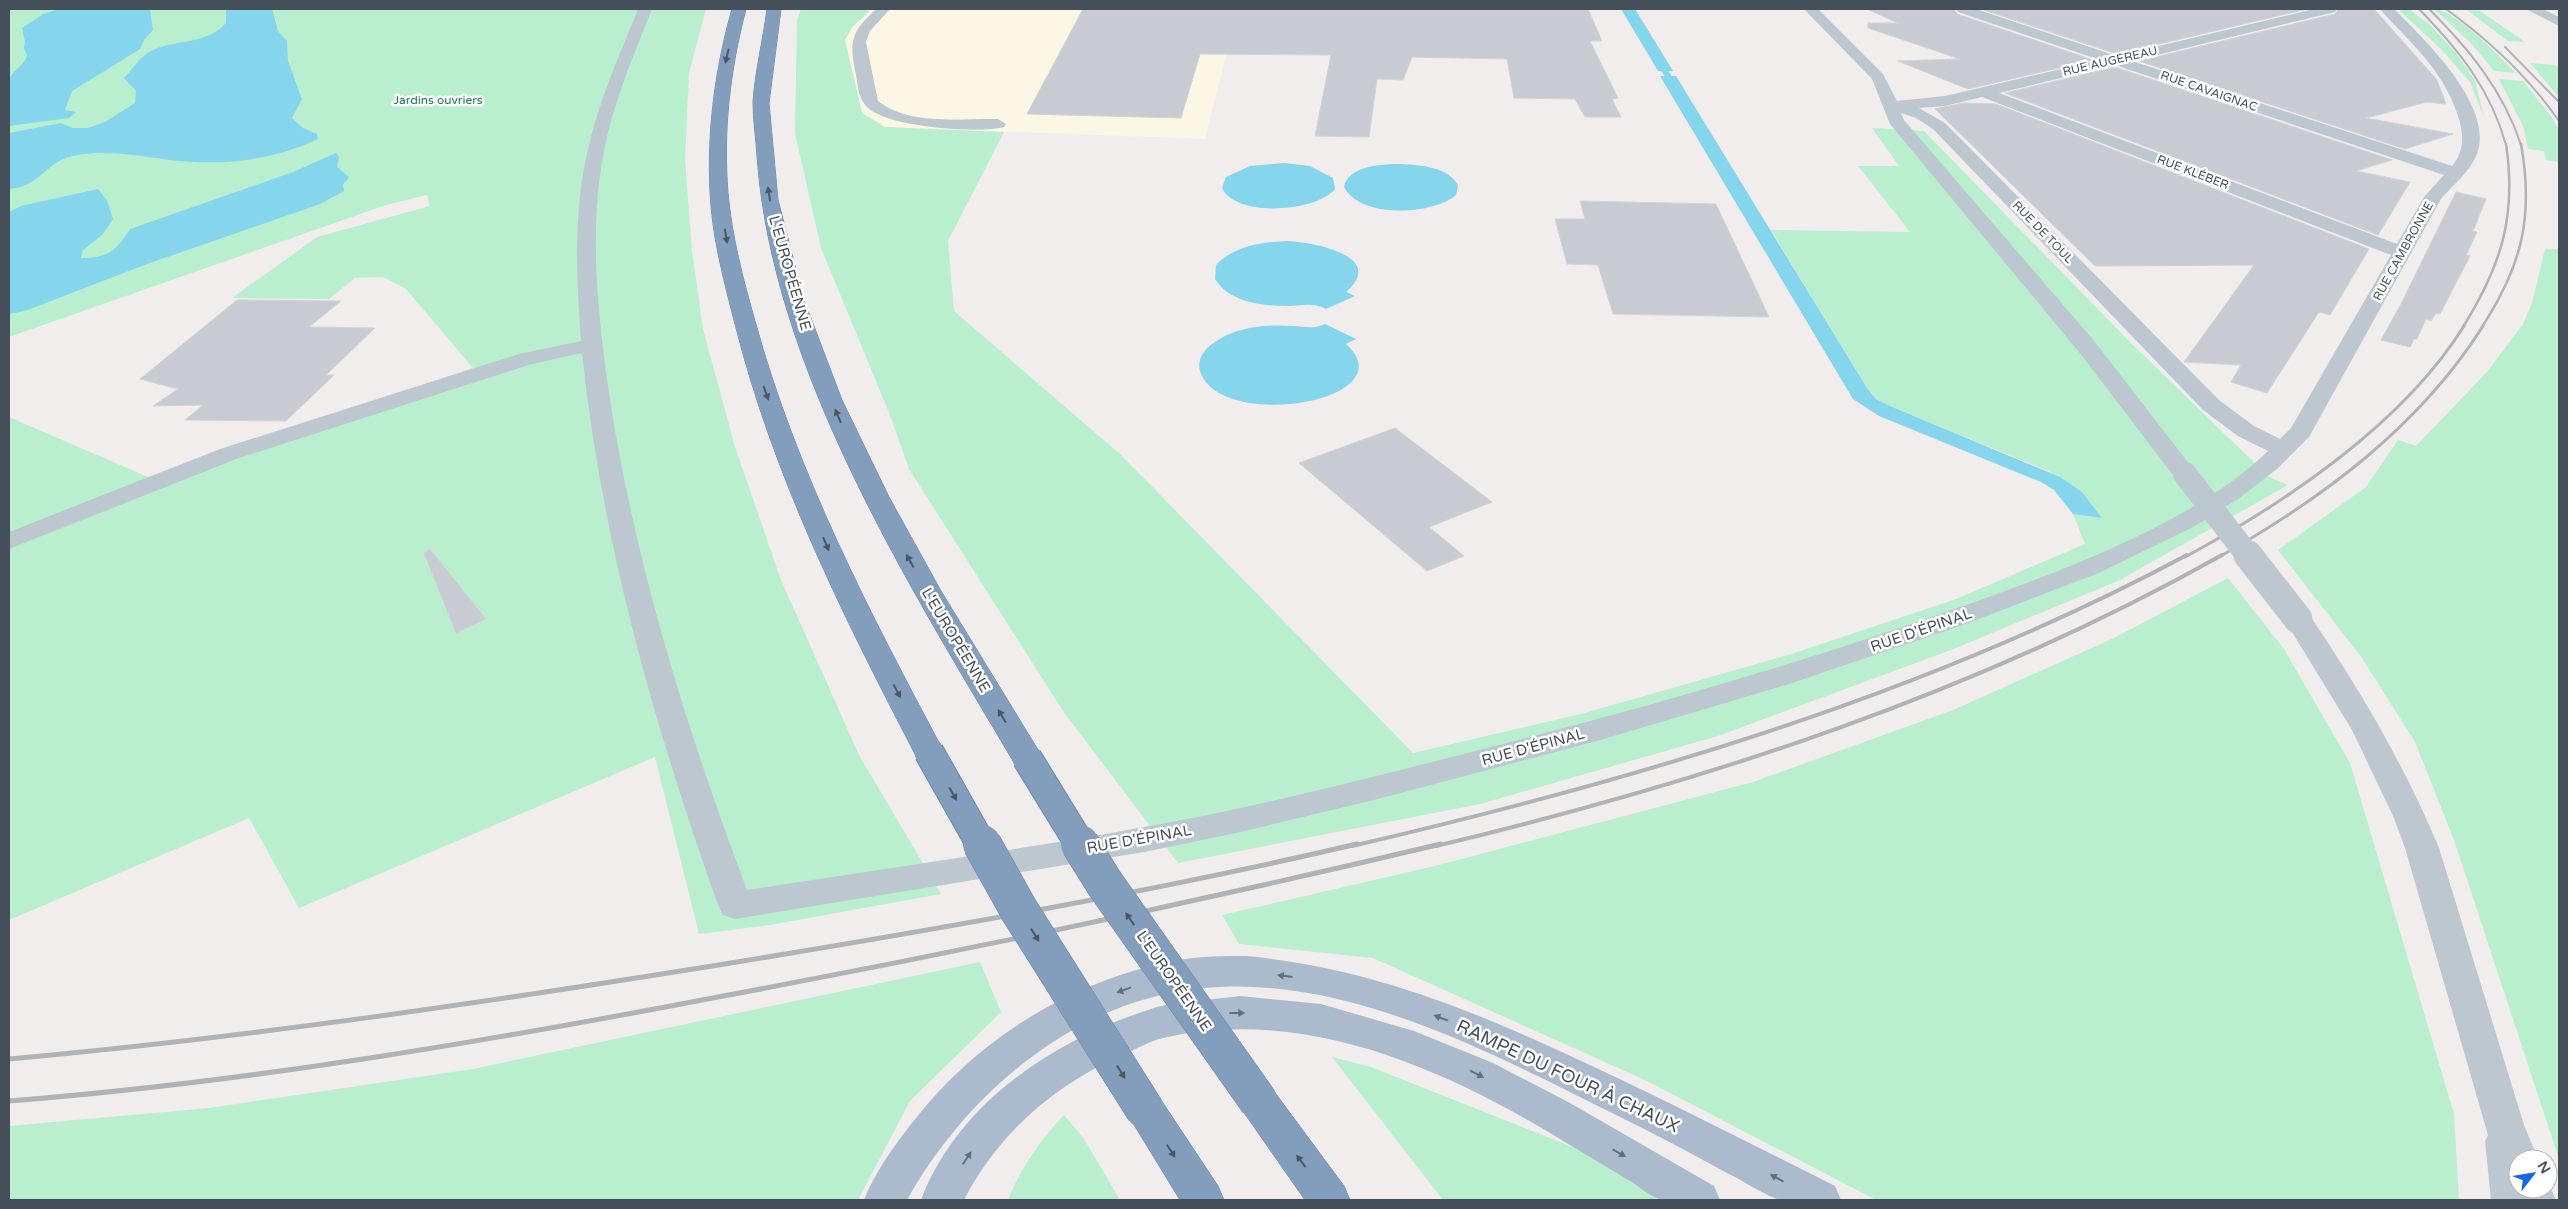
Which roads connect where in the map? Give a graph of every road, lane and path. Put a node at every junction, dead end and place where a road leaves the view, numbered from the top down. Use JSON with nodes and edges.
{"nodes":[{"id":1,"x":645,"y":9,"type":"edge"},
{"id":2,"x":739,"y":9,"type":"edge"},
{"id":3,"x":774,"y":9,"type":"edge"},
{"id":4,"x":883,"y":9,"type":"edge"},
{"id":5,"x":1811,"y":9,"type":"edge"},
{"id":6,"x":1963,"y":9,"type":"edge"},
{"id":7,"x":2330,"y":9,"type":"edge"},
{"id":8,"x":2387,"y":9,"type":"edge"},
{"id":9,"x":2533,"y":9,"type":"edge"},
{"id":10,"x":2559,"y":22,"type":"edge"},
{"id":11,"x":2116,"y":60,"type":"junction"},
{"id":12,"x":1983,"y":92,"type":"junction"},
{"id":13,"x":1889,"y":103,"type":"junction"},
{"id":14,"x":998,"y":124,"type":"dead end"},
{"id":15,"x":2456,"y":173,"type":"junction"},
{"id":16,"x":2402,"y":253,"type":"junction"},
{"id":17,"x":591,"y":345,"type":"junction"},
{"id":18,"x":2285,"y":449,"type":"junction"},
{"id":19,"x":9,"y":541,"type":"edge"},
{"id":20,"x":2511,"y":1142,"type":"edge"},
{"id":21,"x":885,"y":1200,"type":"edge"},
{"id":22,"x":942,"y":1200,"type":"edge"},
{"id":23,"x":1203,"y":1200,"type":"edge"},
{"id":24,"x":1329,"y":1200,"type":"edge"},
{"id":25,"x":1699,"y":1200,"type":"edge"},
{"id":26,"x":1820,"y":1200,"type":"edge"},
{"id":27,"x":2512,"y":1200,"type":"edge"}],
"edges":[{"from":1,"to":17,"type":"street"},
{"from":2,"to":23,"type":"highway","one_way":true,"bridge":true},
{"from":24,"to":3,"type":"highway","name":"L'EUROPÉENNE","one_way":true,"bridge":true},
{"from":4,"to":14,"type":"street"},
{"from":5,"to":13,"type":"street"},
{"from":6,"to":11,"type":"street","name":"RUE CAVAIGNAC"},
{"from":7,"to":11,"type":"street","name":"RUE AUGEREAU"},
{"from":8,"to":15,"type":"street","name":"RUE CAMBRONNE"},
{"from":9,"to":10,"type":"street"},
{"from":11,"to":12,"type":"street","name":"RUE AUGEREAU"},
{"from":11,"to":15,"type":"street","name":"RUE CAVAIGNAC"},
{"from":12,"to":13,"type":"street","name":"RUE AUGEREAU"},
{"from":12,"to":16,"type":"street","name":"RUE KLÉBER"},
{"from":13,"to":18,"type":"street","name":"RUE DE TOUL"},
{"from":13,"to":20,"type":"street","bridge":true},
{"from":15,"to":16,"type":"street","name":"RUE CAMBRONNE"},
{"from":16,"to":18,"type":"street","name":"RUE CAMBRONNE"},
{"from":17,"to":18,"type":"street","name":"RUE D'ÉPINAL"},
{"from":17,"to":19,"type":"street"},
{"from":20,"to":27,"type":"street"},
{"from":26,"to":21,"type":"main road","name":"RAMPE DU FOUR À CHAUX","one_way":true},
{"from":22,"to":25,"type":"main road","one_way":true}]}
